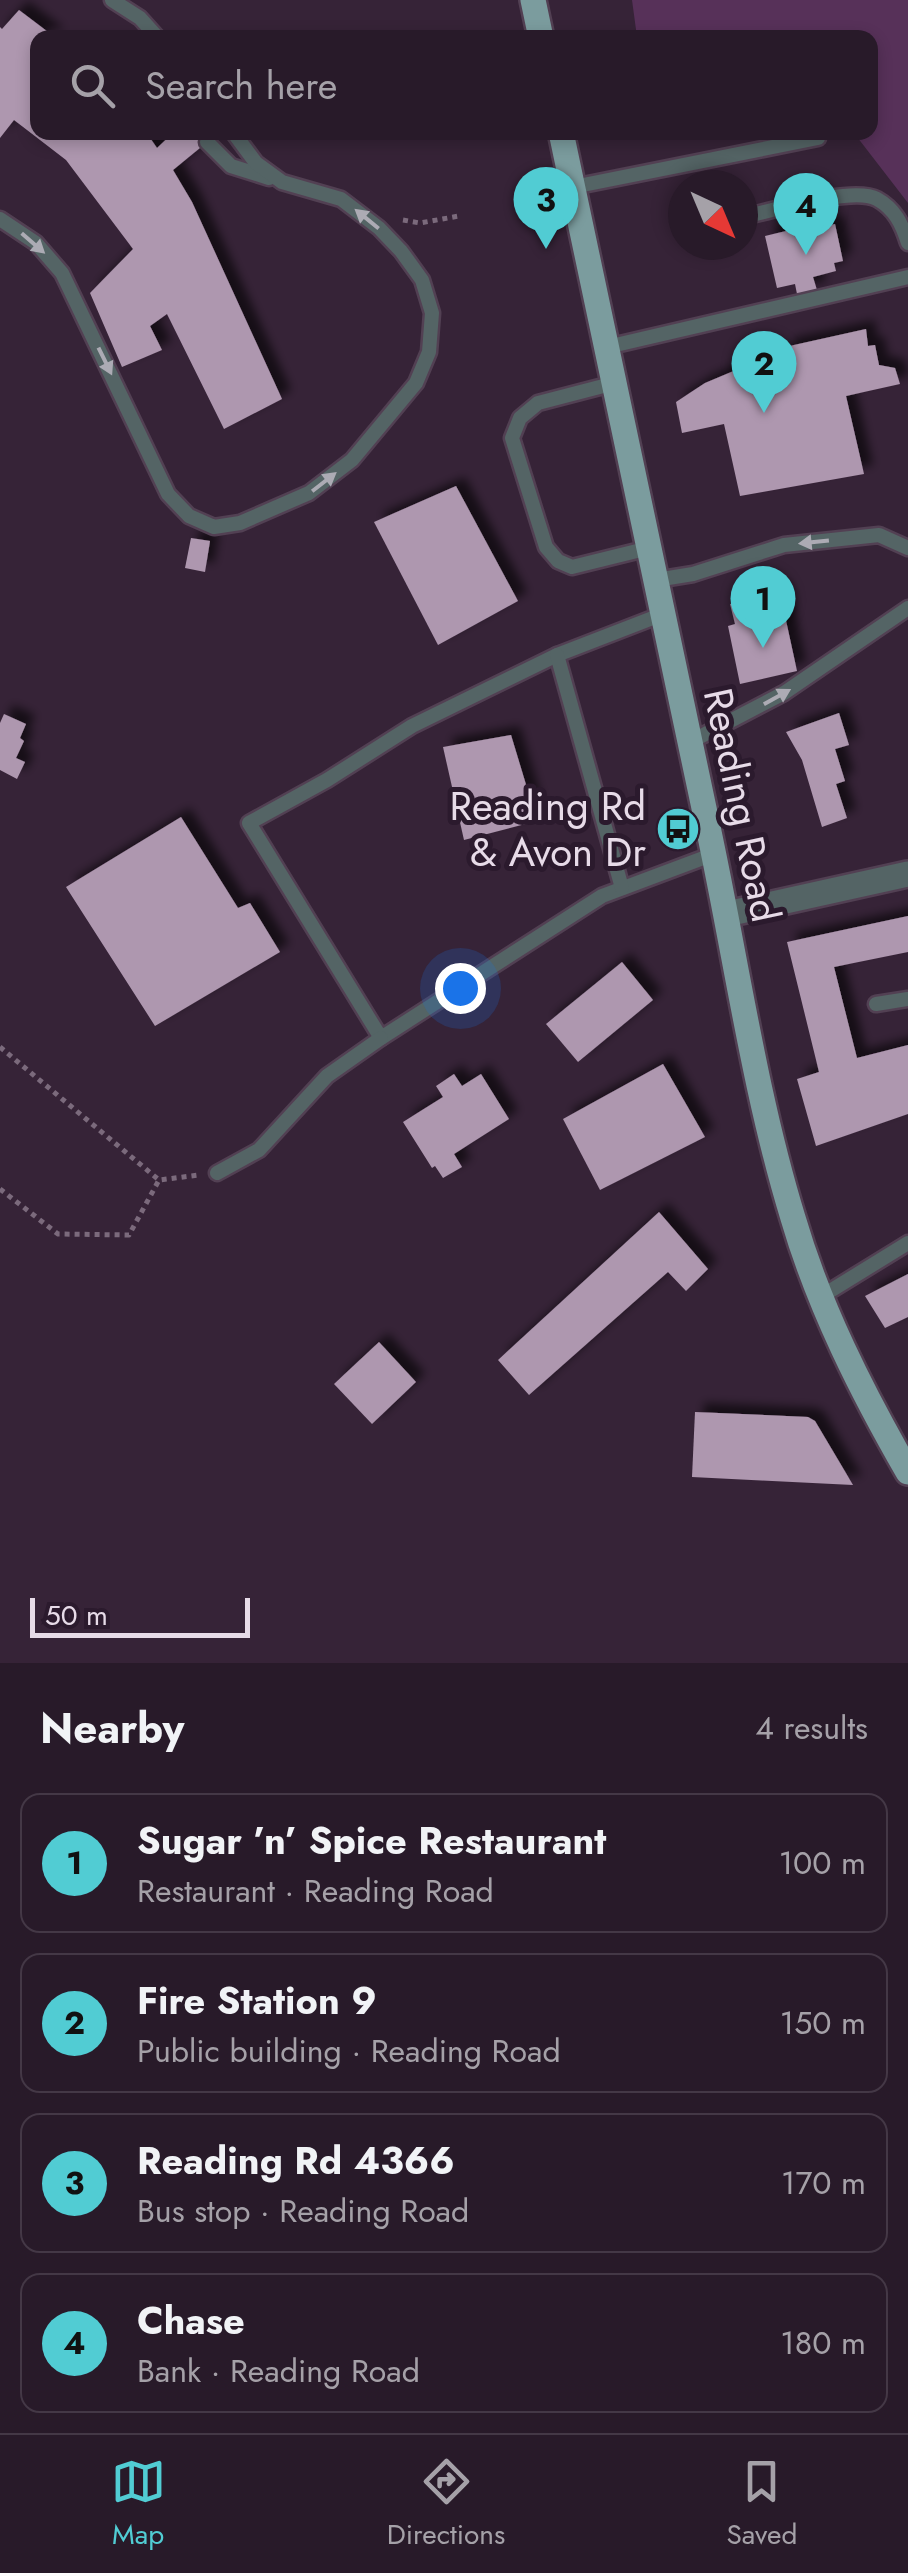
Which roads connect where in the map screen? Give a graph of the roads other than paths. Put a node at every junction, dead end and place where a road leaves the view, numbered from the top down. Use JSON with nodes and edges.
{"nodes":[{"id":1,"x":112,"y":0,"type":"edge"},
{"id":2,"x":532,"y":0,"type":"edge"},
{"id":3,"x":151,"y":30,"type":"edge"},
{"id":4,"x":538,"y":30,"type":"edge"},
{"id":5,"x":239,"y":140,"type":"edge"},
{"id":6,"x":563,"y":140,"type":"edge"},
{"id":7,"x":808,"y":140,"type":"edge"},
{"id":8,"x":207,"y":142,"type":"dead end"},
{"id":9,"x":282,"y":182,"type":"junction"},
{"id":10,"x":573,"y":187,"type":"junction"},
{"id":11,"x":758,"y":213,"type":"edge"},
{"id":12,"x":0,"y":219,"type":"edge"},
{"id":13,"x":908,"y":243,"type":"edge"},
{"id":14,"x":908,"y":277,"type":"edge"},
{"id":15,"x":608,"y":347,"type":"junction"},
{"id":16,"x":615,"y":383,"type":"junction"},
{"id":17,"x":650,"y":548,"type":"junction"},
{"id":18,"x":908,"y":548,"type":"edge"},
{"id":19,"x":656,"y":580,"type":"junction"},
{"id":20,"x":908,"y":608,"type":"edge"},
{"id":21,"x":664,"y":614,"type":"junction"},
{"id":22,"x":558,"y":655,"type":"junction"},
{"id":23,"x":690,"y":742,"type":"junction"},
{"id":24,"x":714,"y":854,"type":"junction"},
{"id":25,"x":908,"y":874,"type":"edge"},
{"id":26,"x":622,"y":888,"type":"junction"},
{"id":27,"x":727,"y":914,"type":"junction"},
{"id":28,"x":908,"y":1000,"type":"edge"},
{"id":29,"x":876,"y":1004,"type":"dead end"},
{"id":30,"x":381,"y":1038,"type":"junction"},
{"id":31,"x":217,"y":1172,"type":"road end"},
{"id":32,"x":908,"y":1243,"type":"edge"},
{"id":33,"x":822,"y":1296,"type":"junction"},
{"id":34,"x":908,"y":1472,"type":"edge"}],
"edges":[{"from":1,"to":3,"type":"lane"},
{"from":2,"to":4,"type":"main road"},
{"from":5,"to":9,"type":"lane"},
{"from":6,"to":10,"type":"main road","name":"Reading Road"},
{"from":7,"to":10,"type":"lane"},
{"from":8,"to":9,"type":"lane"},
{"from":12,"to":9,"type":"lane","one_way":true},
{"from":10,"to":15,"type":"main road","name":"Reading Road"},
{"from":11,"to":13,"type":"lane"},
{"from":14,"to":15,"type":"lane"},
{"from":15,"to":16,"type":"main road","name":"Reading Road"},
{"from":16,"to":17,"type":"main road","name":"Reading Road"},
{"from":16,"to":17,"type":"lane"},
{"from":17,"to":19,"type":"main road","name":"Reading Road"},
{"from":18,"to":19,"type":"lane","one_way":true},
{"from":19,"to":21,"type":"main road","name":"Reading Road"},
{"from":23,"to":20,"type":"lane","one_way":true},
{"from":21,"to":22,"type":"lane"},
{"from":21,"to":23,"type":"main road","name":"Reading Road"},
{"from":22,"to":26,"type":"lane"},
{"from":22,"to":30,"type":"lane"},
{"from":23,"to":24,"type":"main road","name":"Reading Road"},
{"from":24,"to":26,"type":"lane"},
{"from":24,"to":27,"type":"main road","name":"Reading Road"},
{"from":25,"to":27,"type":"street"},
{"from":26,"to":30,"type":"lane"},
{"from":27,"to":33,"type":"main road","name":"Reading Road"},
{"from":28,"to":29,"type":"lane"},
{"from":30,"to":31,"type":"lane"},
{"from":32,"to":33,"type":"lane"},
{"from":33,"to":34,"type":"main road","name":"Reading Road"}]}
